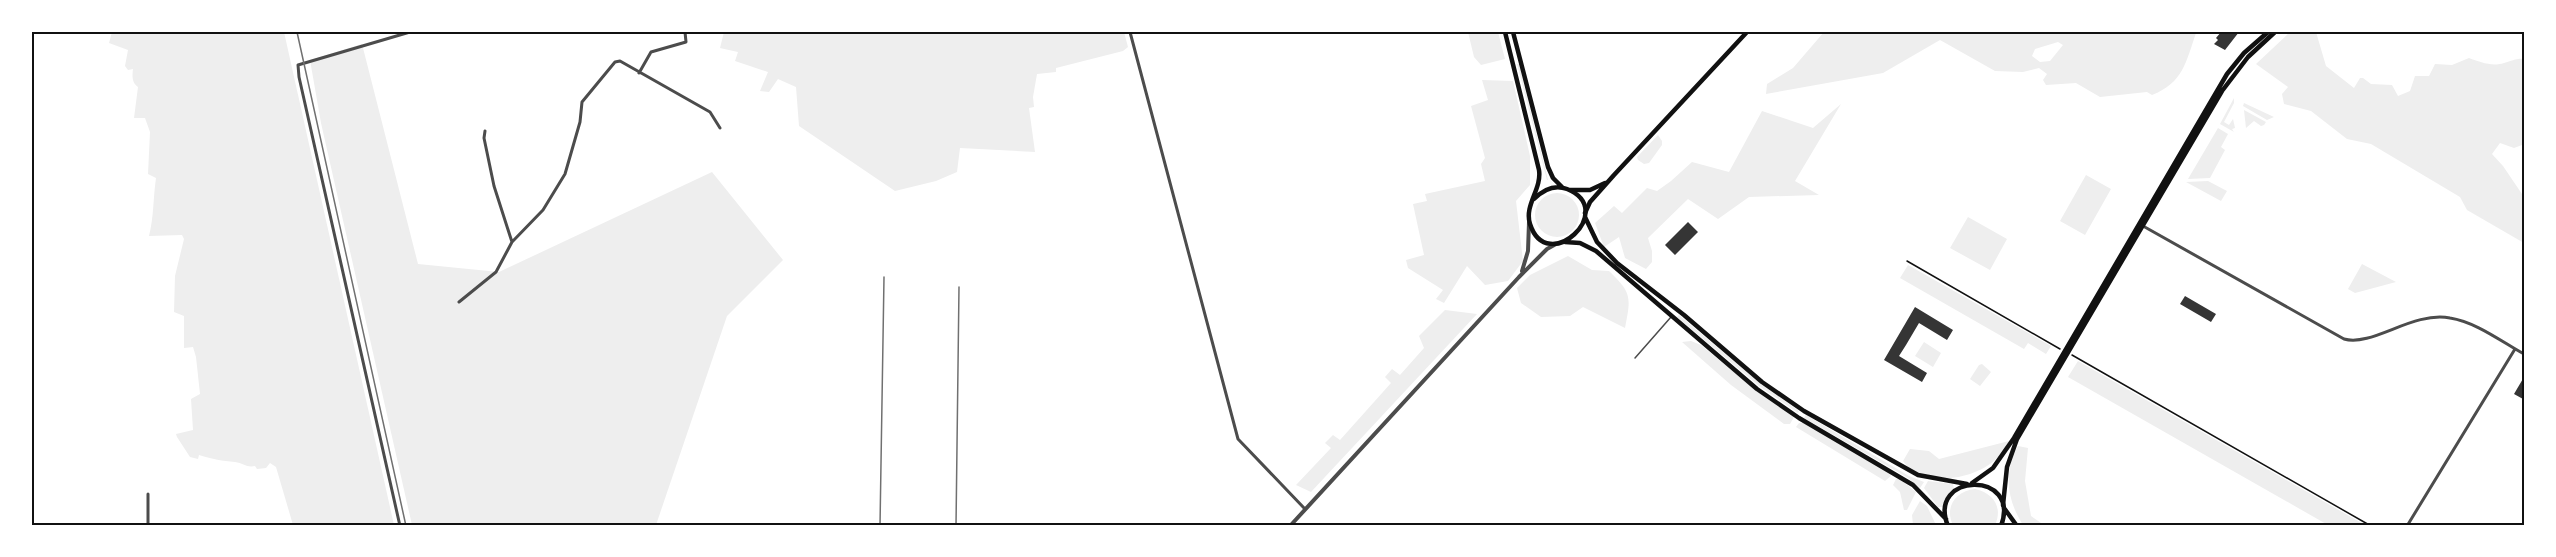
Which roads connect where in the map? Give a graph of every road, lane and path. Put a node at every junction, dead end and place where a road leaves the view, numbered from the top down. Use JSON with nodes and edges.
{"nodes":[{"id":1,"x":410,"y":32,"type":"edge"},
{"id":2,"x":685,"y":32,"type":"edge"},
{"id":3,"x":1130,"y":32,"type":"edge"},
{"id":4,"x":1505,"y":32,"type":"edge"},
{"id":5,"x":1513,"y":32,"type":"edge"},
{"id":6,"x":1747,"y":32,"type":"edge"},
{"id":7,"x":2268,"y":32,"type":"edge"},
{"id":8,"x":2275,"y":32,"type":"edge"},
{"id":9,"x":1520,"y":58,"type":"junction"},
{"id":10,"x":1512,"y":60,"type":"junction"},
{"id":11,"x":639,"y":73,"type":"junction"},
{"id":12,"x":720,"y":128,"type":"dead end"},
{"id":13,"x":485,"y":131,"type":"dead end"},
{"id":14,"x":1614,"y":175,"type":"junction"},
{"id":15,"x":1567,"y":189,"type":"junction"},
{"id":16,"x":1534,"y":199,"type":"junction"},
{"id":17,"x":1585,"y":215,"type":"junction"},
{"id":18,"x":1529,"y":219,"type":"junction"},
{"id":19,"x":2141,"y":224,"type":"junction"},
{"id":20,"x":512,"y":242,"type":"junction"},
{"id":21,"x":1563,"y":243,"type":"junction"},
{"id":22,"x":1907,"y":261,"type":"dead end"},
{"id":23,"x":1616,"y":265,"type":"junction"},
{"id":24,"x":1519,"y":277,"type":"junction"},
{"id":25,"x":1632,"y":279,"type":"junction"},
{"id":26,"x":2100,"y":294,"type":"junction"},
{"id":27,"x":459,"y":302,"type":"dead end"},
{"id":28,"x":1672,"y":316,"type":"junction"},
{"id":29,"x":2515,"y":349,"type":"junction"},
{"id":30,"x":2062,"y":350,"type":"dead end"},
{"id":31,"x":2071,"y":354,"type":"dead end"},
{"id":32,"x":2524,"y":354,"type":"edge"},
{"id":33,"x":1635,"y":358,"type":"dead end"},
{"id":34,"x":1970,"y":484,"type":"junction"},
{"id":35,"x":148,"y":494,"type":"dead end"},
{"id":36,"x":2003,"y":506,"type":"junction"},
{"id":37,"x":1305,"y":509,"type":"junction"},
{"id":38,"x":1947,"y":523,"type":"edge"},
{"id":39,"x":148,"y":525,"type":"edge"},
{"id":40,"x":400,"y":525,"type":"edge"},
{"id":41,"x":1290,"y":525,"type":"edge"},
{"id":42,"x":2001,"y":525,"type":"edge"},
{"id":43,"x":2018,"y":525,"type":"edge"},
{"id":44,"x":2371,"y":525,"type":"edge"},
{"id":45,"x":2407,"y":525,"type":"edge"}],
"edges":[{"from":1,"to":40,"type":"street"},
{"from":2,"to":11,"type":"street"},
{"from":3,"to":37,"type":"street"},
{"from":4,"to":10,"type":"main road"},
{"from":5,"to":9,"type":"main road"},
{"from":6,"to":14,"type":"main road"},
{"from":7,"to":19,"type":"main road"},
{"from":8,"to":19,"type":"main road"},
{"from":9,"to":10,"type":"main road"},
{"from":9,"to":15,"type":"main road"},
{"from":10,"to":16,"type":"main road"},
{"from":11,"to":12,"type":"street"},
{"from":11,"to":20,"type":"street"},
{"from":13,"to":20,"type":"street"},
{"from":14,"to":15,"type":"main road"},
{"from":14,"to":17,"type":"main road"},
{"from":15,"to":16,"type":"main road"},
{"from":15,"to":17,"type":"main road"},
{"from":16,"to":18,"type":"main road"},
{"from":17,"to":21,"type":"main road"},
{"from":17,"to":23,"type":"main road"},
{"from":18,"to":21,"type":"main road"},
{"from":18,"to":24,"type":"street"},
{"from":19,"to":26,"type":"main road"},
{"from":19,"to":29,"type":"street"},
{"from":20,"to":27,"type":"street"},
{"from":21,"to":23,"type":"main road"},
{"from":21,"to":24,"type":"street"},
{"from":22,"to":30,"type":"path"},
{"from":23,"to":25,"type":"main road"},
{"from":24,"to":37,"type":"street"},
{"from":25,"to":28,"type":"main road"},
{"from":25,"to":34,"type":"main road"},
{"from":26,"to":34,"type":"main road"},
{"from":26,"to":36,"type":"main road"},
{"from":28,"to":33,"type":"lane"},
{"from":28,"to":38,"type":"main road"},
{"from":29,"to":32,"type":"street"},
{"from":29,"to":45,"type":"street"},
{"from":31,"to":44,"type":"path"},
{"from":34,"to":36,"type":"main road"},
{"from":34,"to":38,"type":"main road"},
{"from":35,"to":39,"type":"street"},
{"from":36,"to":42,"type":"main road"},
{"from":36,"to":43,"type":"main road"},
{"from":37,"to":41,"type":"street"}]}
